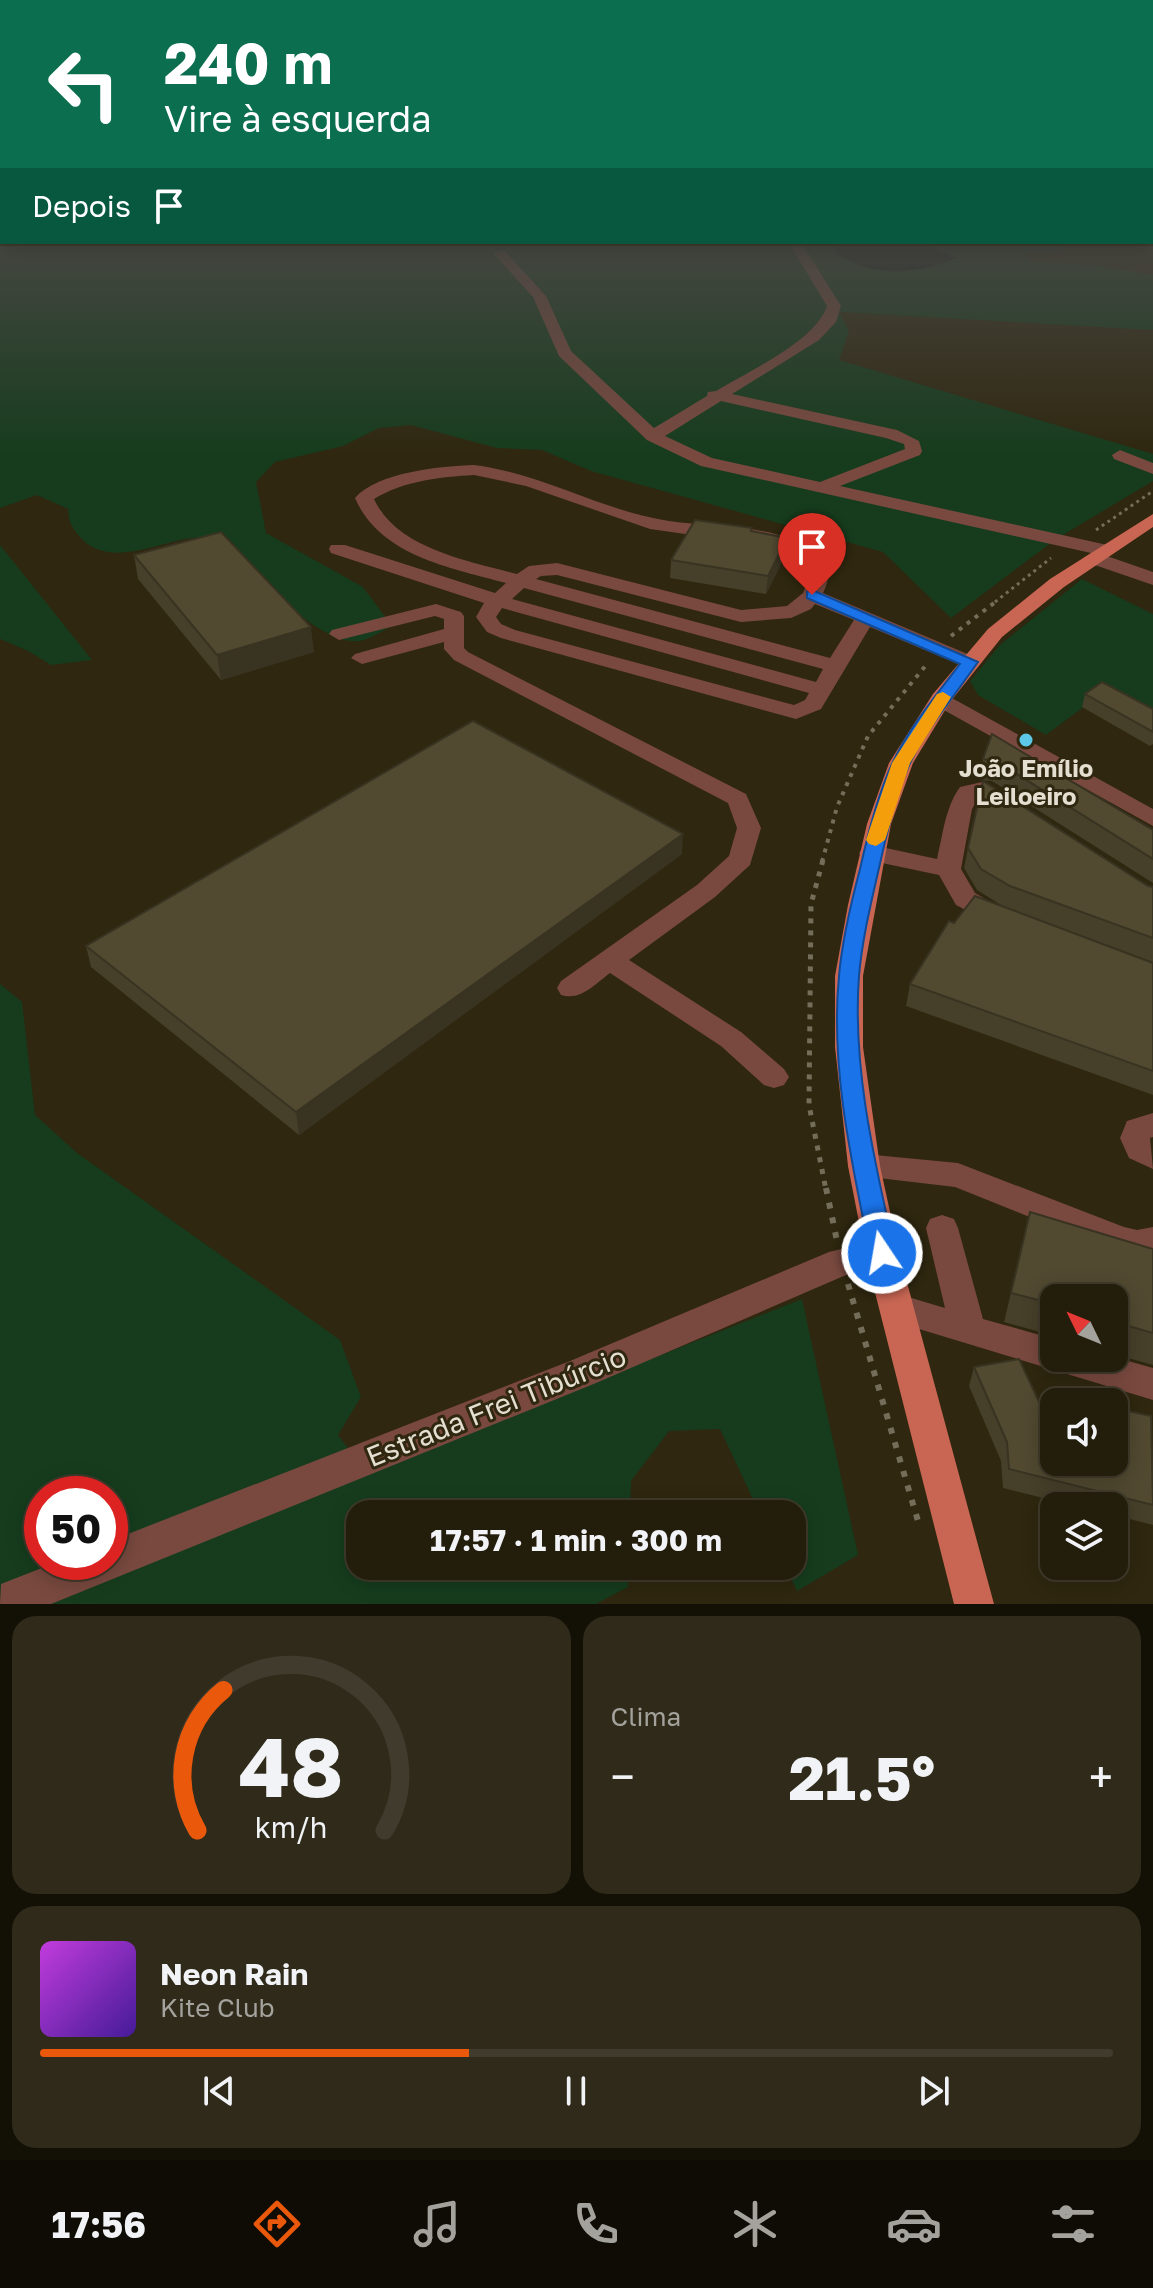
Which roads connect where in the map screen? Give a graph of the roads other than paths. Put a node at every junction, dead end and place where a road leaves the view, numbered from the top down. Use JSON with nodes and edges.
{"nodes":[{"id":1,"x":544,"y":308,"type":"edge"},
{"id":2,"x":833,"y":308,"type":"edge"},
{"id":3,"x":714,"y":395,"type":"junction"},
{"id":4,"x":653,"y":436,"type":"junction"},
{"id":5,"x":1120,"y":455,"type":"dead end"},
{"id":6,"x":1153,"y":469,"type":"edge"},
{"id":7,"x":820,"y":488,"type":"junction"},
{"id":8,"x":1153,"y":519,"type":"edge"},
{"id":9,"x":338,"y":549,"type":"dead end"},
{"id":10,"x":1091,"y":551,"type":"junction"},
{"id":11,"x":1153,"y":579,"type":"edge"},
{"id":12,"x":520,"y":581,"type":"junction"},
{"id":13,"x":812,"y":595,"type":"junction"},
{"id":14,"x":498,"y":601,"type":"junction"},
{"id":15,"x":865,"y":618,"type":"junction"},
{"id":16,"x":452,"y":633,"type":"junction"},
{"id":17,"x":339,"y":634,"type":"dead end"},
{"id":18,"x":362,"y":658,"type":"dead end"},
{"id":19,"x":970,"y":662,"type":"junction"},
{"id":20,"x":836,"y":666,"type":"junction"},
{"id":21,"x":822,"y":690,"type":"junction"},
{"id":22,"x":941,"y":699,"type":"junction"},
{"id":23,"x":1024,"y":814,"type":"edge"},
{"id":24,"x":1153,"y":819,"type":"edge"},
{"id":25,"x":872,"y":853,"type":"junction"},
{"id":26,"x":948,"y":869,"type":"junction"},
{"id":27,"x":1024,"y":926,"type":"edge"},
{"id":28,"x":610,"y":960,"type":"junction"},
{"id":29,"x":571,"y":988,"type":"dead end"},
{"id":30,"x":774,"y":1077,"type":"dead end"},
{"id":31,"x":1153,"y":1125,"type":"edge"},
{"id":32,"x":1153,"y":1157,"type":"edge"},
{"id":33,"x":864,"y":1166,"type":"junction"},
{"id":34,"x":942,"y":1228,"type":"dead end"},
{"id":35,"x":1153,"y":1242,"type":"edge"},
{"id":36,"x":882,"y":1253,"type":"junction"},
{"id":37,"x":898,"y":1309,"type":"junction"},
{"id":38,"x":968,"y":1329,"type":"junction"},
{"id":39,"x":1040,"y":1351,"type":"edge"},
{"id":40,"x":1112,"y":1372,"type":"edge"},
{"id":41,"x":1153,"y":1384,"type":"edge"},
{"id":42,"x":128,"y":1553,"type":"edge"},
{"id":43,"x":61,"y":1580,"type":"edge"},
{"id":44,"x":1,"y":1604,"type":"edge"},
{"id":45,"x":974,"y":1604,"type":"edge"}],
"edges":[{"from":1,"to":4,"type":"street"},
{"from":2,"to":3,"type":"street"},
{"from":3,"to":4,"type":"street"},
{"from":3,"to":7,"type":"street"},
{"from":4,"to":7,"type":"street"},
{"from":5,"to":6,"type":"street"},
{"from":7,"to":10,"type":"street"},
{"from":8,"to":10,"type":"main road"},
{"from":9,"to":14,"type":"street"},
{"from":10,"to":11,"type":"street"},
{"from":10,"to":19,"type":"main road"},
{"from":12,"to":13,"type":"street"},
{"from":12,"to":13,"type":"street"},
{"from":12,"to":14,"type":"street"},
{"from":12,"to":20,"type":"street"},
{"from":13,"to":15,"type":"street"},
{"from":14,"to":21,"type":"street"},
{"from":14,"to":21,"type":"street"},
{"from":15,"to":19,"type":"street"},
{"from":15,"to":20,"type":"street"},
{"from":16,"to":17,"type":"street"},
{"from":16,"to":18,"type":"street"},
{"from":16,"to":28,"type":"street"},
{"from":19,"to":22,"type":"main road"},
{"from":20,"to":21,"type":"street"},
{"from":22,"to":24,"type":"street"},
{"from":22,"to":25,"type":"main road"},
{"from":23,"to":26,"type":"street"},
{"from":25,"to":26,"type":"street"},
{"from":25,"to":33,"type":"main road"},
{"from":26,"to":27,"type":"street"},
{"from":28,"to":29,"type":"street"},
{"from":28,"to":30,"type":"street"},
{"from":31,"to":32,"type":"street"},
{"from":33,"to":35,"type":"street"},
{"from":33,"to":36,"type":"main road"},
{"from":34,"to":38,"type":"street"},
{"from":36,"to":37,"type":"main road"},
{"from":36,"to":42,"type":"street","name":"Estrada Frei Tibúrcio"},
{"from":37,"to":38,"type":"street"},
{"from":37,"to":45,"type":"main road"},
{"from":38,"to":39,"type":"street"},
{"from":40,"to":41,"type":"street"},
{"from":43,"to":44,"type":"street","name":"Estrada Frei Tibúrcio"}]}
